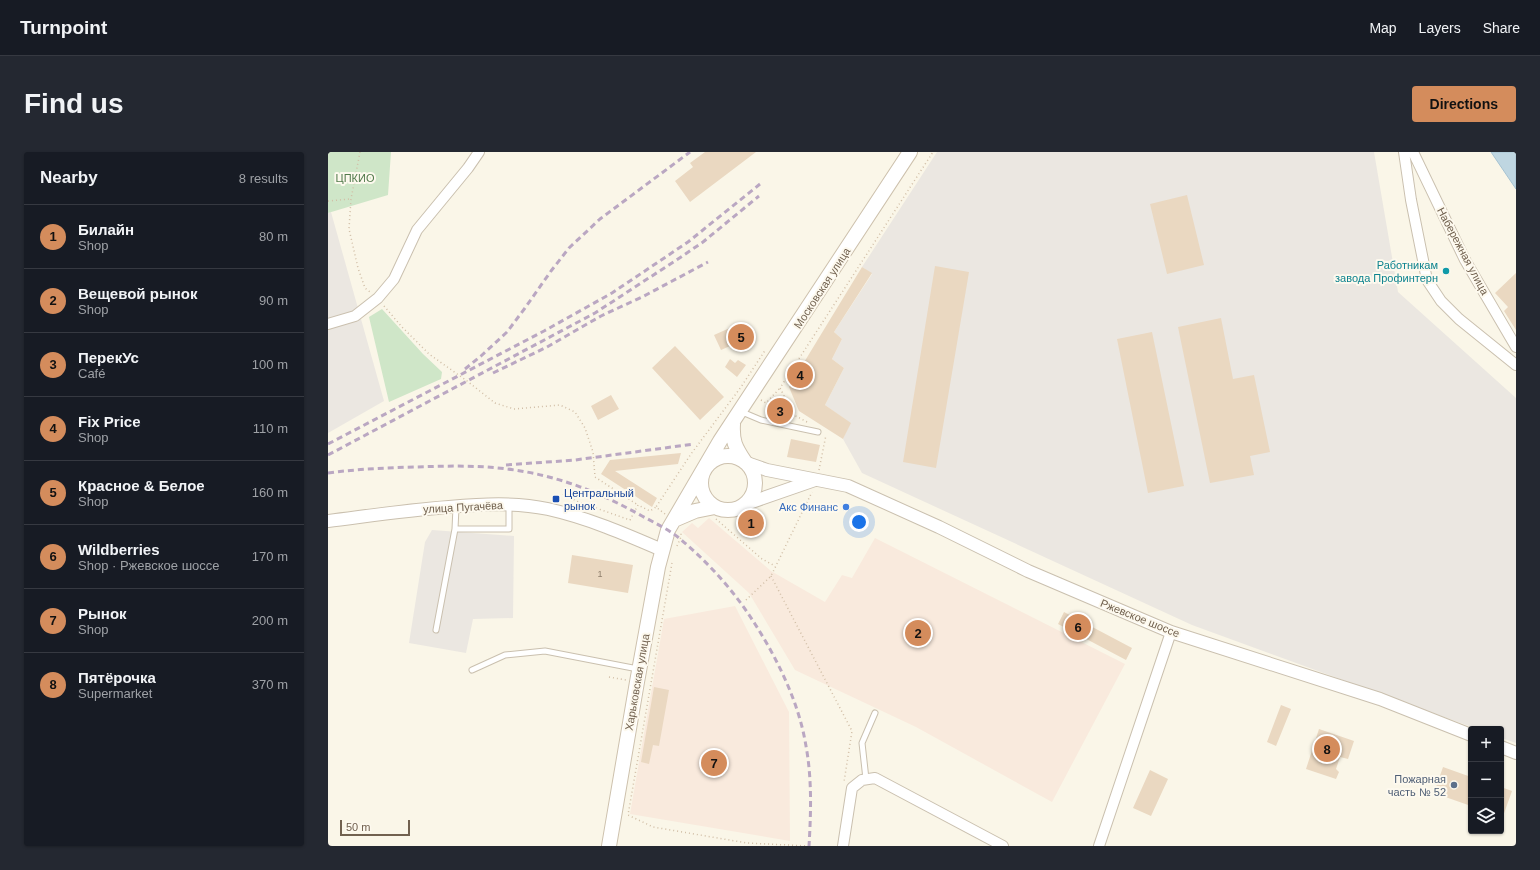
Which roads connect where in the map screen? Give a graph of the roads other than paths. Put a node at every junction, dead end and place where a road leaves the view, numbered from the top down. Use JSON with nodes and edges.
{"nodes":[{"id":1,"x":478,"y":152,"type":"edge"},
{"id":2,"x":910,"y":152,"type":"edge"},
{"id":3,"x":1404,"y":152,"type":"edge"},
{"id":4,"x":1413,"y":152,"type":"edge"},
{"id":5,"x":328,"y":324,"type":"edge"},
{"id":6,"x":1516,"y":347,"type":"edge"},
{"id":7,"x":1516,"y":366,"type":"edge"},
{"id":8,"x":741,"y":411,"type":"junction"},
{"id":9,"x":733,"y":424,"type":"junction"},
{"id":10,"x":818,"y":432,"type":"dead end"},
{"id":11,"x":746,"y":462,"type":"junction"},
{"id":12,"x":704,"y":469,"type":"junction"},
{"id":13,"x":818,"y":480,"type":"junction"},
{"id":14,"x":746,"y":504,"type":"junction"},
{"id":15,"x":510,"y":505,"type":"junction"},
{"id":16,"x":456,"y":506,"type":"junction"},
{"id":17,"x":715,"y":507,"type":"junction"},
{"id":18,"x":328,"y":521,"type":"edge"},
{"id":19,"x":677,"y":525,"type":"junction"},
{"id":20,"x":455,"y":529,"type":"junction"},
{"id":21,"x":670,"y":552,"type":"junction"},
{"id":22,"x":436,"y":630,"type":"dead end"},
{"id":23,"x":1171,"y":632,"type":"junction"},
{"id":24,"x":639,"y":669,"type":"junction"},
{"id":25,"x":472,"y":670,"type":"dead end"},
{"id":26,"x":876,"y":713,"type":"dead end"},
{"id":27,"x":1468,"y":734,"type":"edge"},
{"id":28,"x":1504,"y":748,"type":"edge"},
{"id":29,"x":1516,"y":753,"type":"edge"},
{"id":30,"x":870,"y":778,"type":"junction"},
{"id":31,"x":999,"y":845,"type":"edge"},
{"id":32,"x":609,"y":846,"type":"edge"},
{"id":33,"x":843,"y":846,"type":"edge"},
{"id":34,"x":1099,"y":846,"type":"edge"}],
"edges":[{"from":1,"to":5,"type":"street"},
{"from":2,"to":8,"type":"main road","name":"Московская улица"},
{"from":3,"to":7,"type":"street"},
{"from":4,"to":6,"type":"street","name":"Набережная улица"},
{"from":8,"to":9,"type":"main road","name":"Московская улица"},
{"from":8,"to":10,"type":"lane"},
{"from":9,"to":11,"type":"main road"},
{"from":9,"to":12,"type":"main road","name":"Московская улица"},
{"from":11,"to":12,"type":"main road"},
{"from":11,"to":13,"type":"street","name":"Ржевское шоссе"},
{"from":11,"to":14,"type":"main road"},
{"from":12,"to":17,"type":"main road"},
{"from":12,"to":19,"type":"main road","name":"Харьковская улица"},
{"from":13,"to":14,"type":"street"},
{"from":13,"to":23,"type":"street","name":"Ржевское шоссе"},
{"from":14,"to":17,"type":"main road"},
{"from":15,"to":16,"type":"street","name":"улица Пугачёва"},
{"from":15,"to":20,"type":"lane"},
{"from":15,"to":21,"type":"street","name":"улица Пугачёва"},
{"from":16,"to":18,"type":"street","name":"улица Пугачёва"},
{"from":16,"to":20,"type":"lane"},
{"from":17,"to":19,"type":"main road"},
{"from":19,"to":21,"type":"main road","name":"Харьковская улица"},
{"from":20,"to":22,"type":"lane"},
{"from":21,"to":24,"type":"main road","name":"Харьковская улица"},
{"from":23,"to":27,"type":"street","name":"Ржевское шоссе"},
{"from":23,"to":34,"type":"street"},
{"from":24,"to":25,"type":"lane"},
{"from":24,"to":32,"type":"main road","name":"Харьковская улица"},
{"from":26,"to":30,"type":"lane"},
{"from":28,"to":29,"type":"street"},
{"from":30,"to":31,"type":"street"},
{"from":30,"to":33,"type":"street"}]}
